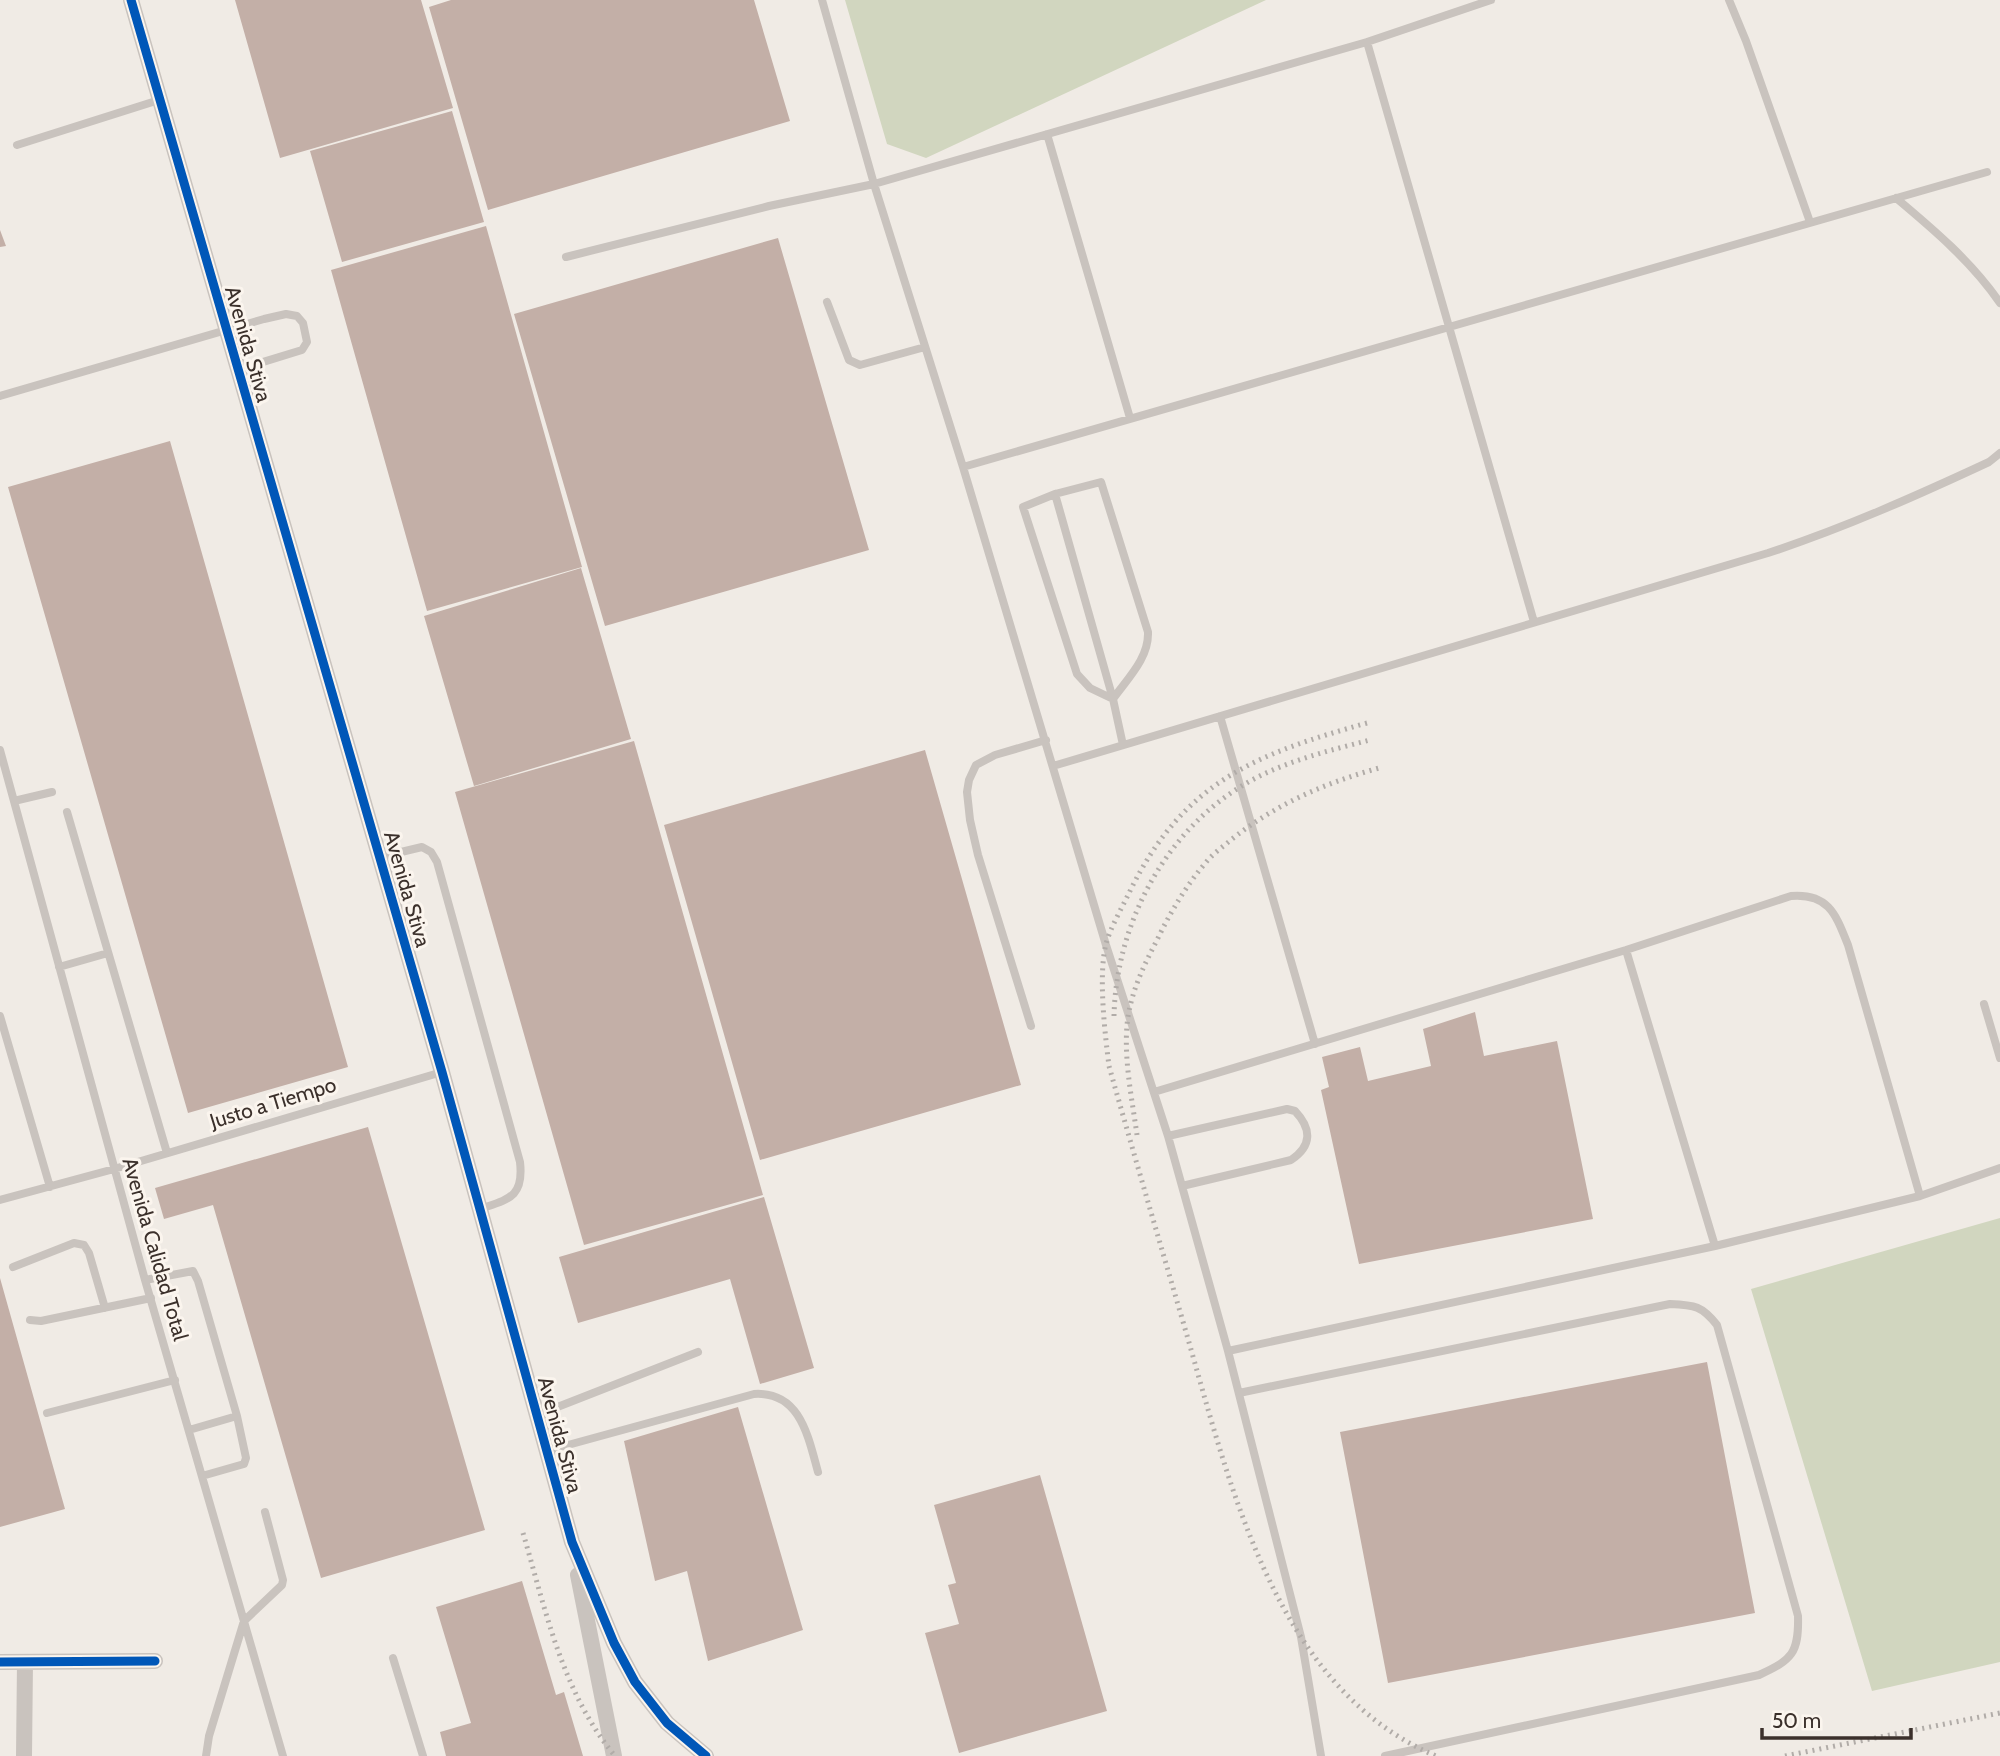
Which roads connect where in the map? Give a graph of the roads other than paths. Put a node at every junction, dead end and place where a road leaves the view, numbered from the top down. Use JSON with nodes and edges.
{"nodes":[{"id":1,"x":131,"y":0,"type":"edge"},
{"id":2,"x":822,"y":0,"type":"edge"},
{"id":3,"x":1491,"y":0,"type":"edge"},
{"id":4,"x":1729,"y":0,"type":"edge"},
{"id":5,"x":1367,"y":42,"type":"junction"},
{"id":6,"x":159,"y":100,"type":"junction"},
{"id":7,"x":1046,"y":134,"type":"junction"},
{"id":8,"x":17,"y":145,"type":"dead end"},
{"id":9,"x":1987,"y":172,"type":"dead end"},
{"id":10,"x":874,"y":184,"type":"junction"},
{"id":11,"x":1896,"y":198,"type":"junction"},
{"id":12,"x":1810,"y":222,"type":"junction"},
{"id":13,"x":566,"y":257,"type":"dead end"},
{"id":14,"x":827,"y":302,"type":"dead end"},
{"id":15,"x":2000,"y":303,"type":"edge"},
{"id":16,"x":1449,"y":326,"type":"junction"},
{"id":17,"x":225,"y":329,"type":"junction"},
{"id":18,"x":925,"y":347,"type":"junction"},
{"id":19,"x":237,"y":370,"type":"junction"},
{"id":20,"x":0,"y":396,"type":"edge"},
{"id":21,"x":1130,"y":418,"type":"junction"},
{"id":22,"x":2000,"y":453,"type":"edge"},
{"id":23,"x":962,"y":467,"type":"junction"},
{"id":24,"x":1055,"y":494,"type":"junction"},
{"id":25,"x":1534,"y":622,"type":"junction"},
{"id":26,"x":1113,"y":699,"type":"junction"},
{"id":27,"x":1220,"y":716,"type":"junction"},
{"id":28,"x":1046,"y":740,"type":"junction"},
{"id":29,"x":1123,"y":745,"type":"junction"},
{"id":30,"x":0,"y":750,"type":"edge"},
{"id":31,"x":1054,"y":766,"type":"junction"},
{"id":32,"x":52,"y":792,"type":"dead end"},
{"id":33,"x":14,"y":801,"type":"junction"},
{"id":34,"x":68,"y":811,"type":"dead end"},
{"id":35,"x":380,"y":857,"type":"junction"},
{"id":36,"x":1626,"y":950,"type":"junction"},
{"id":37,"x":108,"y":953,"type":"junction"},
{"id":38,"x":59,"y":967,"type":"junction"},
{"id":39,"x":1984,"y":1004,"type":"dead end"},
{"id":40,"x":0,"y":1016,"type":"edge"},
{"id":41,"x":1031,"y":1026,"type":"dead end"},
{"id":42,"x":1315,"y":1044,"type":"junction"},
{"id":43,"x":2000,"y":1058,"type":"edge"},
{"id":44,"x":442,"y":1072,"type":"junction"},
{"id":45,"x":1154,"y":1092,"type":"junction"},
{"id":46,"x":1168,"y":1136,"type":"junction"},
{"id":47,"x":167,"y":1153,"type":"junction"},
{"id":48,"x":2000,"y":1168,"type":"edge"},
{"id":49,"x":114,"y":1169,"type":"junction"},
{"id":50,"x":50,"y":1186,"type":"junction"},
{"id":51,"x":1182,"y":1186,"type":"junction"},
{"id":52,"x":1920,"y":1196,"type":"junction"},
{"id":53,"x":0,"y":1200,"type":"edge"},
{"id":54,"x":480,"y":1209,"type":"junction"},
{"id":55,"x":1715,"y":1246,"type":"junction"},
{"id":56,"x":13,"y":1267,"type":"dead end"},
{"id":57,"x":145,"y":1280,"type":"junction"},
{"id":58,"x":151,"y":1298,"type":"junction"},
{"id":59,"x":104,"y":1308,"type":"junction"},
{"id":60,"x":30,"y":1320,"type":"dead end"},
{"id":61,"x":1228,"y":1351,"type":"junction"},
{"id":62,"x":698,"y":1352,"type":"dead end"},
{"id":63,"x":175,"y":1380,"type":"junction"},
{"id":64,"x":1239,"y":1393,"type":"junction"},
{"id":65,"x":47,"y":1413,"type":"dead end"},
{"id":66,"x":537,"y":1415,"type":"junction"},
{"id":67,"x":237,"y":1416,"type":"junction"},
{"id":68,"x":189,"y":1430,"type":"junction"},
{"id":69,"x":547,"y":1451,"type":"junction"},
{"id":70,"x":818,"y":1472,"type":"dead end"},
{"id":71,"x":202,"y":1476,"type":"junction"},
{"id":72,"x":265,"y":1513,"type":"dead end"},
{"id":73,"x":572,"y":1542,"type":"junction"},
{"id":74,"x":244,"y":1621,"type":"junction"},
{"id":75,"x":394,"y":1658,"type":"dead end"},
{"id":76,"x":155,"y":1661,"type":"dead end"},
{"id":77,"x":0,"y":1662,"type":"edge"},
{"id":78,"x":25,"y":1662,"type":"junction"},
{"id":79,"x":24,"y":1756,"type":"edge"},
{"id":80,"x":206,"y":1756,"type":"edge"},
{"id":81,"x":283,"y":1756,"type":"edge"},
{"id":82,"x":423,"y":1756,"type":"edge"},
{"id":83,"x":614,"y":1756,"type":"edge"},
{"id":84,"x":706,"y":1756,"type":"edge"},
{"id":85,"x":1321,"y":1756,"type":"edge"},
{"id":86,"x":1385,"y":1756,"type":"edge"}],
"edges":[{"from":1,"to":6,"type":"street","name":"Avenida Stiva"},
{"from":2,"to":10,"type":"lane"},
{"from":3,"to":5,"type":"lane"},
{"from":4,"to":12,"type":"lane"},
{"from":5,"to":7,"type":"lane"},
{"from":5,"to":16,"type":"lane"},
{"from":6,"to":8,"type":"lane"},
{"from":6,"to":17,"type":"street","name":"Avenida Stiva"},
{"from":7,"to":10,"type":"lane"},
{"from":7,"to":21,"type":"lane"},
{"from":9,"to":11,"type":"lane"},
{"from":10,"to":13,"type":"lane"},
{"from":10,"to":18,"type":"lane"},
{"from":11,"to":12,"type":"lane"},
{"from":11,"to":15,"type":"lane"},
{"from":12,"to":16,"type":"lane"},
{"from":14,"to":18,"type":"lane"},
{"from":16,"to":21,"type":"lane"},
{"from":16,"to":25,"type":"lane"},
{"from":17,"to":19,"type":"street","name":"Avenida Stiva"},
{"from":17,"to":19,"type":"lane"},
{"from":17,"to":20,"type":"lane"},
{"from":18,"to":23,"type":"lane"},
{"from":19,"to":35,"type":"street","name":"Avenida Stiva"},
{"from":21,"to":23,"type":"lane"},
{"from":22,"to":25,"type":"lane"},
{"from":23,"to":28,"type":"lane"},
{"from":24,"to":26,"type":"lane"},
{"from":24,"to":26,"type":"lane"},
{"from":24,"to":26,"type":"lane"},
{"from":25,"to":27,"type":"lane"},
{"from":26,"to":29,"type":"lane"},
{"from":27,"to":29,"type":"lane"},
{"from":27,"to":42,"type":"lane"},
{"from":28,"to":31,"type":"lane"},
{"from":28,"to":41,"type":"lane"},
{"from":29,"to":31,"type":"lane"},
{"from":30,"to":33,"type":"lane","name":"Avenida Calidad Total"},
{"from":31,"to":45,"type":"lane"},
{"from":32,"to":33,"type":"lane"},
{"from":33,"to":38,"type":"lane","name":"Avenida Calidad Total"},
{"from":34,"to":37,"type":"lane"},
{"from":35,"to":44,"type":"street","name":"Avenida Stiva"},
{"from":35,"to":54,"type":"lane"},
{"from":36,"to":42,"type":"lane"},
{"from":36,"to":52,"type":"lane"},
{"from":36,"to":55,"type":"lane"},
{"from":37,"to":38,"type":"lane"},
{"from":37,"to":47,"type":"lane"},
{"from":38,"to":49,"type":"lane","name":"Avenida Calidad Total"},
{"from":39,"to":43,"type":"lane"},
{"from":40,"to":50,"type":"lane"},
{"from":42,"to":45,"type":"lane"},
{"from":44,"to":47,"type":"lane","name":"Justo a Tiempo"},
{"from":44,"to":54,"type":"street","name":"Avenida Stiva"},
{"from":45,"to":46,"type":"lane"},
{"from":46,"to":51,"type":"lane"},
{"from":46,"to":51,"type":"lane"},
{"from":47,"to":49,"type":"lane","name":"Justo a Tiempo"},
{"from":48,"to":52,"type":"lane"},
{"from":49,"to":50,"type":"lane","name":"Justo a Tiempo"},
{"from":49,"to":57,"type":"lane","name":"Avenida Calidad Total"},
{"from":50,"to":53,"type":"lane","name":"Justo a Tiempo"},
{"from":51,"to":61,"type":"lane"},
{"from":52,"to":55,"type":"lane"},
{"from":54,"to":66,"type":"street","name":"Avenida Stiva"},
{"from":55,"to":61,"type":"lane"},
{"from":56,"to":59,"type":"lane"},
{"from":57,"to":58,"type":"lane","name":"Avenida Calidad Total"},
{"from":57,"to":67,"type":"lane"},
{"from":58,"to":59,"type":"lane"},
{"from":58,"to":63,"type":"lane","name":"Avenida Calidad Total"},
{"from":59,"to":60,"type":"lane"},
{"from":61,"to":64,"type":"lane"},
{"from":62,"to":66,"type":"lane"},
{"from":63,"to":65,"type":"lane"},
{"from":63,"to":68,"type":"lane","name":"Avenida Calidad Total"},
{"from":64,"to":85,"type":"lane"},
{"from":64,"to":86,"type":"lane"},
{"from":66,"to":69,"type":"street","name":"Avenida Stiva"},
{"from":67,"to":68,"type":"lane"},
{"from":67,"to":71,"type":"lane"},
{"from":68,"to":71,"type":"lane","name":"Avenida Calidad Total"},
{"from":69,"to":70,"type":"lane"},
{"from":69,"to":73,"type":"street","name":"Avenida Stiva"},
{"from":71,"to":74,"type":"lane","name":"Avenida Calidad Total"},
{"from":72,"to":74,"type":"lane"},
{"from":73,"to":83,"type":"street"},
{"from":73,"to":84,"type":"street","name":"Avenida Stiva"},
{"from":74,"to":80,"type":"lane"},
{"from":74,"to":81,"type":"lane","name":"Avenida Calidad Total"},
{"from":75,"to":82,"type":"lane"},
{"from":76,"to":78,"type":"street"},
{"from":77,"to":78,"type":"street"},
{"from":78,"to":79,"type":"street"}]}
